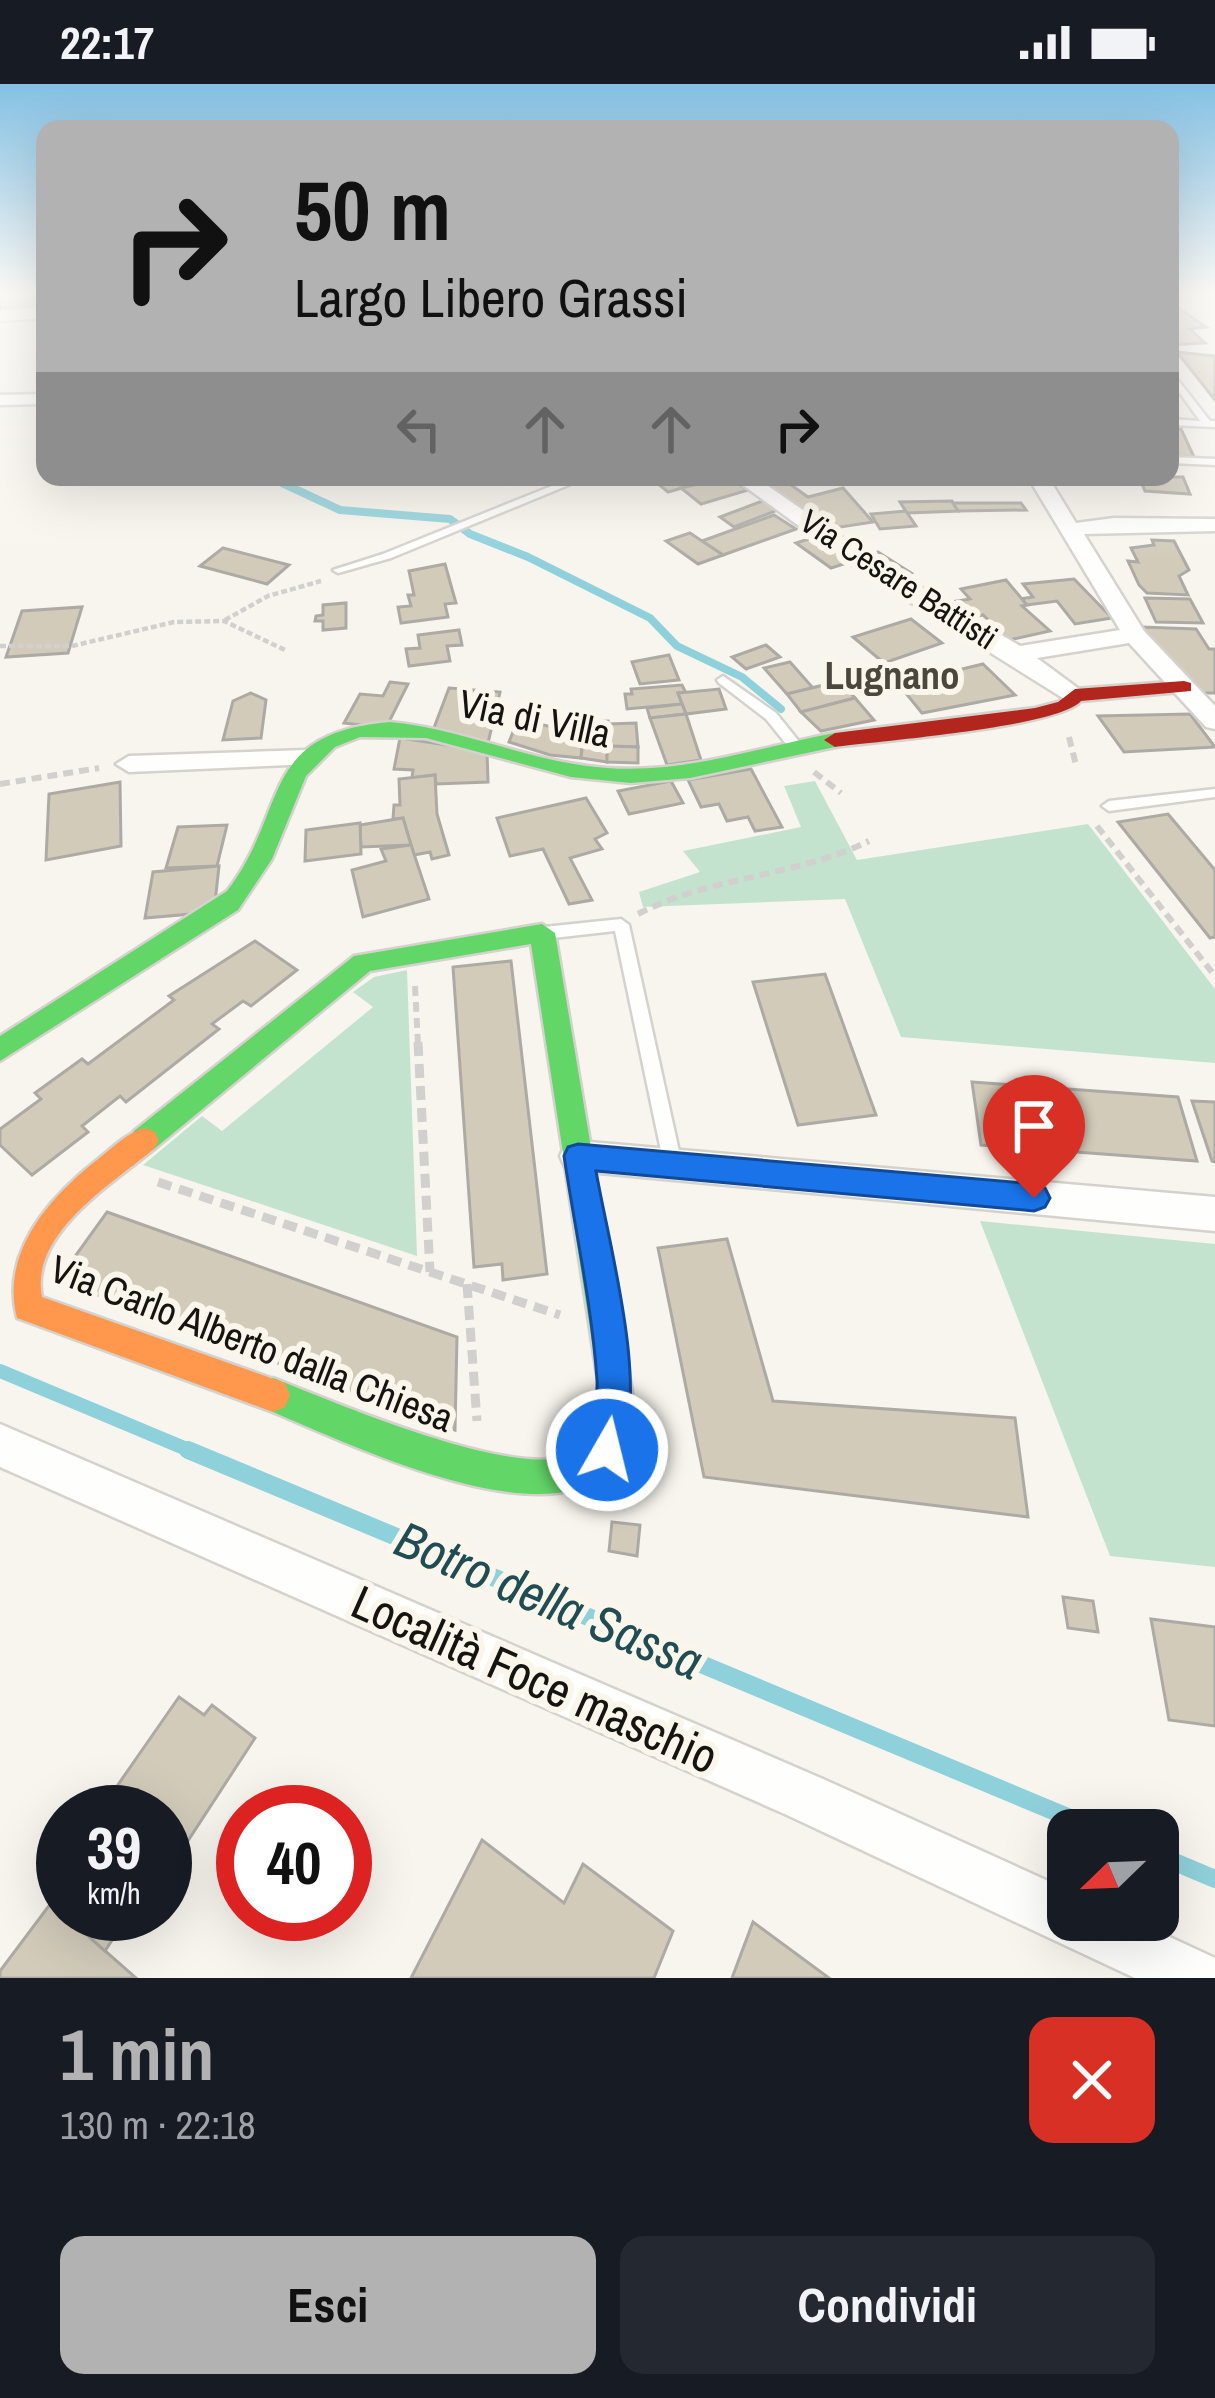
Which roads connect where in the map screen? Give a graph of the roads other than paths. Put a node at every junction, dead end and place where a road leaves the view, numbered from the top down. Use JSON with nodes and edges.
{"nodes":[{"id":1,"x":1179,"y":385,"type":"edge"},
{"id":2,"x":36,"y":399,"type":"edge"},
{"id":3,"x":0,"y":400,"type":"edge"},
{"id":4,"x":1179,"y":422,"type":"edge"},
{"id":5,"x":1211,"y":424,"type":"edge"},
{"id":6,"x":1179,"y":460,"type":"edge"},
{"id":7,"x":1215,"y":462,"type":"edge"},
{"id":8,"x":559,"y":486,"type":"edge"},
{"id":9,"x":755,"y":486,"type":"edge"},
{"id":10,"x":1043,"y":486,"type":"edge"},
{"id":11,"x":1054,"y":506,"type":"junction"},
{"id":12,"x":1114,"y":524,"type":"junction"},
{"id":13,"x":1215,"y":525,"type":"edge"},
{"id":14,"x":1171,"y":526,"type":"junction"},
{"id":15,"x":1071,"y":536,"type":"junction"},
{"id":16,"x":342,"y":568,"type":"road end"},
{"id":17,"x":1135,"y":635,"type":"junction"},
{"id":18,"x":1016,"y":654,"type":"junction"},
{"id":19,"x":723,"y":680,"type":"dead end"},
{"id":20,"x":1184,"y":687,"type":"junction"},
{"id":21,"x":1075,"y":695,"type":"junction"},
{"id":22,"x":1215,"y":721,"type":"edge"},
{"id":23,"x":796,"y":747,"type":"junction"},
{"id":24,"x":305,"y":758,"type":"junction"},
{"id":25,"x":130,"y":764,"type":"road end"},
{"id":26,"x":1215,"y":793,"type":"edge"},
{"id":27,"x":1109,"y":806,"type":"dead end"},
{"id":28,"x":542,"y":933,"type":"junction"},
{"id":29,"x":0,"y":1050,"type":"edge"},
{"id":30,"x":578,"y":1156,"type":"junction"},
{"id":31,"x":673,"y":1165,"type":"junction"},
{"id":32,"x":1215,"y":1214,"type":"edge"},
{"id":33,"x":0,"y":1445,"type":"edge"},
{"id":34,"x":1047,"y":1908,"type":"edge"},
{"id":35,"x":1117,"y":1941,"type":"edge"},
{"id":36,"x":1197,"y":1978,"type":"edge"}],
"edges":[{"from":1,"to":5,"type":"lane"},
{"from":2,"to":3,"type":"street"},
{"from":4,"to":5,"type":"lane"},
{"from":6,"to":7,"type":"lane"},
{"from":8,"to":16,"type":"lane"},
{"from":9,"to":18,"type":"street","name":"Via Cesare Battisti"},
{"from":10,"to":11,"type":"street"},
{"from":11,"to":12,"type":"street"},
{"from":11,"to":15,"type":"street"},
{"from":12,"to":14,"type":"street"},
{"from":12,"to":15,"type":"street"},
{"from":13,"to":14,"type":"street"},
{"from":14,"to":15,"type":"street"},
{"from":15,"to":17,"type":"street"},
{"from":17,"to":18,"type":"street","name":"Via Cesare Battisti"},
{"from":17,"to":20,"type":"street"},
{"from":18,"to":21,"type":"street"},
{"from":19,"to":23,"type":"lane"},
{"from":20,"to":21,"type":"street","name":"Via di Villa"},
{"from":20,"to":22,"type":"street"},
{"from":21,"to":23,"type":"street","name":"Via di Villa"},
{"from":23,"to":24,"type":"street","name":"Via di Villa"},
{"from":24,"to":25,"type":"street"},
{"from":24,"to":29,"type":"street"},
{"from":26,"to":27,"type":"lane"},
{"from":28,"to":30,"type":"street","name":"Via Carlo Alberto dalla Chiesa"},
{"from":28,"to":30,"type":"street","name":"Via Carlo Alberto dalla Chiesa"},
{"from":28,"to":31,"type":"lane"},
{"from":30,"to":31,"type":"street"},
{"from":31,"to":32,"type":"street"},
{"from":33,"to":34,"type":"street","name":"Località Foce maschio"},
{"from":35,"to":36,"type":"street","name":"Località Foce maschio"}]}
